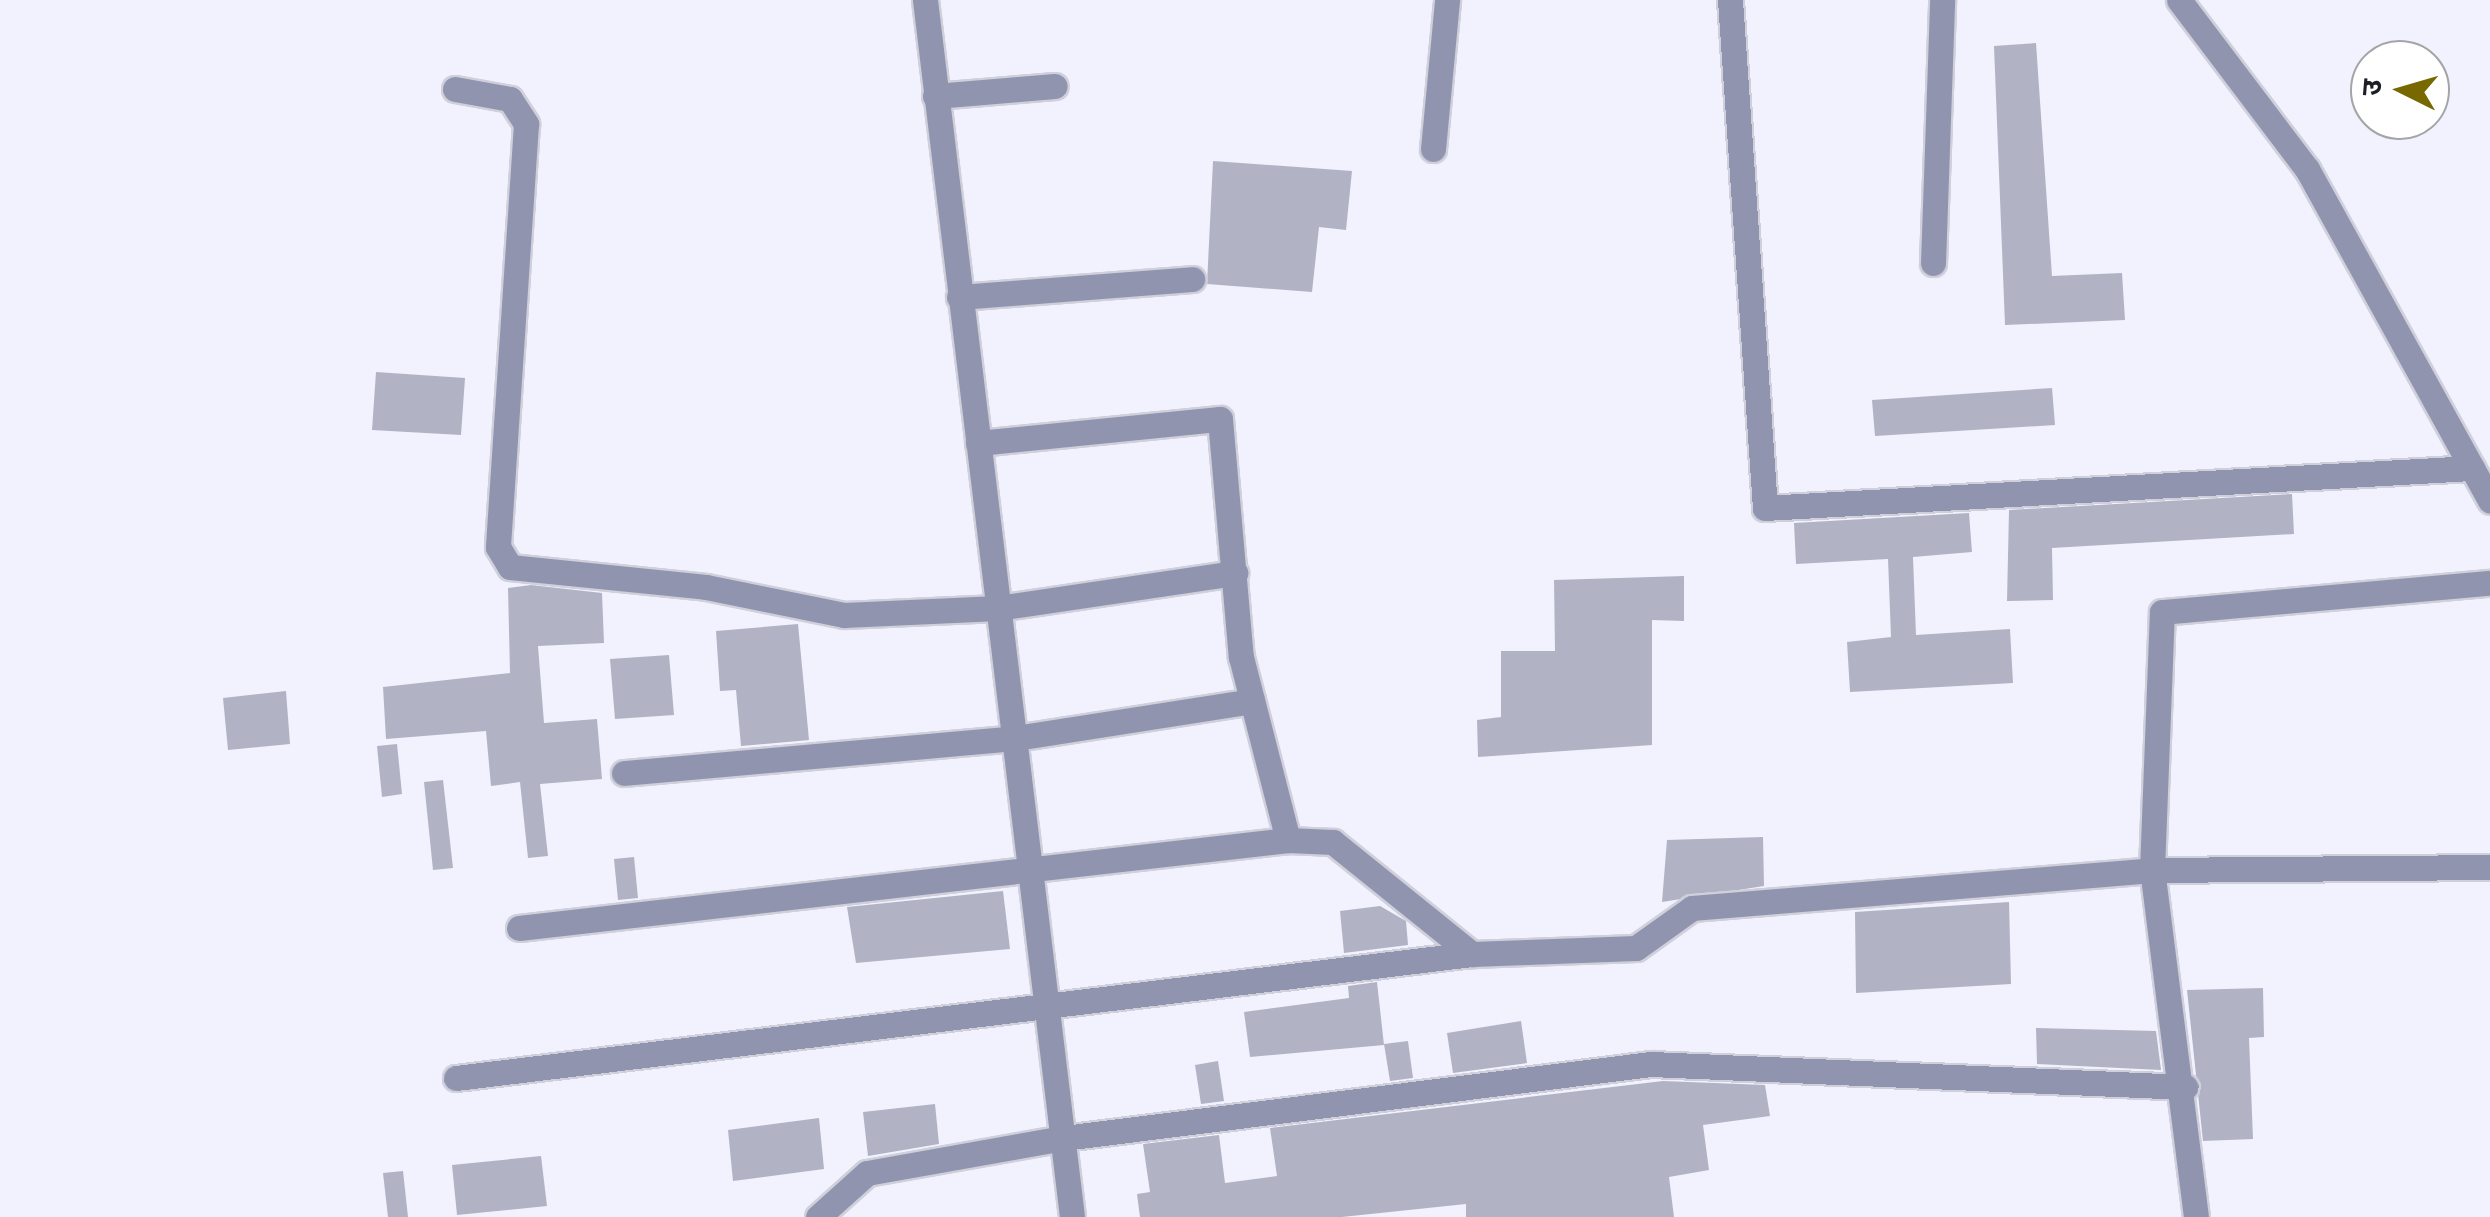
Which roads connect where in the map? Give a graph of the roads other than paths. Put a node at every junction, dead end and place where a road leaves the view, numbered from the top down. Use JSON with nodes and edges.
{"nodes":[{"id":1,"x":925,"y":0,"type":"edge"},
{"id":2,"x":1447,"y":0,"type":"edge"},
{"id":3,"x":1730,"y":0,"type":"edge"},
{"id":4,"x":1942,"y":0,"type":"edge"},
{"id":5,"x":2179,"y":0,"type":"edge"},
{"id":6,"x":1055,"y":86,"type":"dead end"},
{"id":7,"x":455,"y":88,"type":"dead end"},
{"id":8,"x":935,"y":96,"type":"junction"},
{"id":9,"x":1433,"y":149,"type":"dead end"},
{"id":10,"x":1932,"y":264,"type":"dead end"},
{"id":11,"x":1192,"y":278,"type":"dead end"},
{"id":12,"x":960,"y":297,"type":"junction"},
{"id":13,"x":978,"y":443,"type":"junction"},
{"id":14,"x":2472,"y":468,"type":"junction"},
{"id":15,"x":2490,"y":501,"type":"edge"},
{"id":16,"x":1235,"y":573,"type":"junction"},
{"id":17,"x":2490,"y":584,"type":"edge"},
{"id":18,"x":998,"y":608,"type":"junction"},
{"id":19,"x":1252,"y":701,"type":"junction"},
{"id":20,"x":1016,"y":738,"type":"junction"},
{"id":21,"x":624,"y":774,"type":"dead end"},
{"id":22,"x":1288,"y":840,"type":"junction"},
{"id":23,"x":2490,"y":868,"type":"edge"},
{"id":24,"x":2152,"y":870,"type":"junction"},
{"id":25,"x":1034,"y":872,"type":"junction"},
{"id":26,"x":519,"y":928,"type":"dead end"},
{"id":27,"x":1472,"y":954,"type":"junction"},
{"id":28,"x":1050,"y":1002,"type":"junction"},
{"id":29,"x":456,"y":1078,"type":"dead end"},
{"id":30,"x":2186,"y":1087,"type":"junction"},
{"id":31,"x":1064,"y":1138,"type":"junction"},
{"id":32,"x":818,"y":1217,"type":"edge"},
{"id":33,"x":1072,"y":1217,"type":"edge"},
{"id":34,"x":2196,"y":1217,"type":"edge"}],
"edges":[{"from":1,"to":8,"type":"street"},
{"from":2,"to":9,"type":"street"},
{"from":3,"to":14,"type":"street"},
{"from":4,"to":10,"type":"street"},
{"from":5,"to":14,"type":"street"},
{"from":6,"to":8,"type":"street"},
{"from":7,"to":18,"type":"street"},
{"from":8,"to":12,"type":"street"},
{"from":11,"to":12,"type":"street"},
{"from":12,"to":13,"type":"street"},
{"from":13,"to":16,"type":"street"},
{"from":13,"to":18,"type":"street"},
{"from":14,"to":15,"type":"street"},
{"from":16,"to":18,"type":"street"},
{"from":16,"to":19,"type":"street"},
{"from":17,"to":24,"type":"street"},
{"from":18,"to":20,"type":"street"},
{"from":19,"to":20,"type":"street"},
{"from":19,"to":22,"type":"street"},
{"from":20,"to":21,"type":"street"},
{"from":20,"to":25,"type":"street"},
{"from":22,"to":25,"type":"street"},
{"from":22,"to":27,"type":"street"},
{"from":23,"to":24,"type":"street"},
{"from":24,"to":27,"type":"street"},
{"from":24,"to":30,"type":"street"},
{"from":25,"to":26,"type":"street"},
{"from":25,"to":28,"type":"street"},
{"from":27,"to":28,"type":"street"},
{"from":28,"to":29,"type":"street"},
{"from":28,"to":31,"type":"street"},
{"from":30,"to":31,"type":"street"},
{"from":30,"to":34,"type":"street"},
{"from":31,"to":32,"type":"street"},
{"from":31,"to":33,"type":"street"}]}
